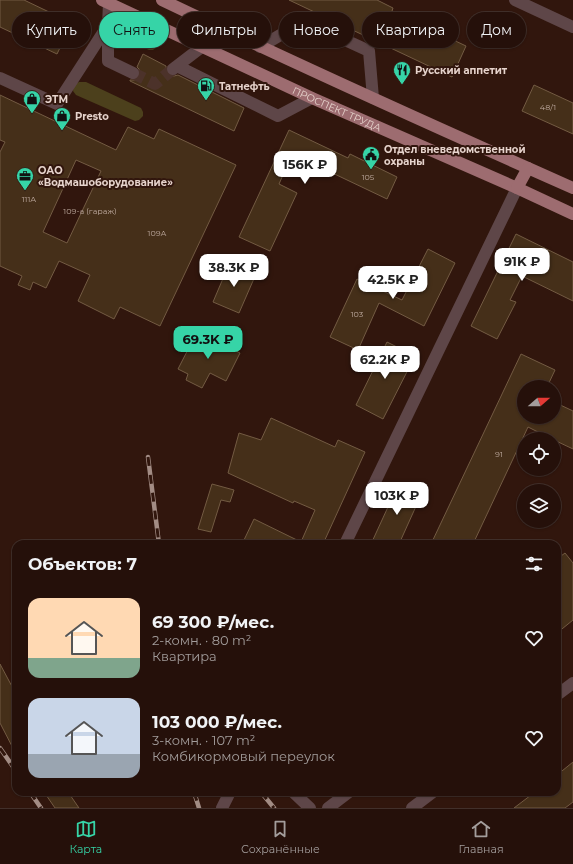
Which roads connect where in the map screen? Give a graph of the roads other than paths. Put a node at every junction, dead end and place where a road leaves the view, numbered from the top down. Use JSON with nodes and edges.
{"nodes":[{"id":1,"x":162,"y":0,"type":"edge"},
{"id":2,"x":515,"y":0,"type":"edge"},
{"id":3,"x":106,"y":2,"type":"edge"},
{"id":4,"x":107,"y":12,"type":"edge"},
{"id":5,"x":187,"y":12,"type":"edge"},
{"id":6,"x":573,"y":27,"type":"edge"},
{"id":7,"x":177,"y":34,"type":"edge"},
{"id":8,"x":99,"y":39,"type":"edge"},
{"id":9,"x":271,"y":40,"type":"edge"},
{"id":10,"x":108,"y":48,"type":"edge"},
{"id":11,"x":200,"y":48,"type":"edge"},
{"id":12,"x":207,"y":48,"type":"edge"},
{"id":13,"x":262,"y":48,"type":"edge"},
{"id":14,"x":133,"y":73,"type":"tunnel mouth"},
{"id":15,"x":0,"y":78,"type":"edge"},
{"id":16,"x":312,"y":98,"type":"junction"},
{"id":17,"x":373,"y":98,"type":"junction"},
{"id":18,"x":528,"y":168,"type":"junction"},
{"id":19,"x":517,"y":188,"type":"junction"},
{"id":20,"x":573,"y":188,"type":"edge"},
{"id":21,"x":573,"y":214,"type":"edge"},
{"id":22,"x":347,"y":540,"type":"edge"},
{"id":23,"x":573,"y":683,"type":"edge"},
{"id":24,"x":561,"y":692,"type":"edge"},
{"id":25,"x":228,"y":796,"type":"edge"},
{"id":26,"x":297,"y":796,"type":"edge"},
{"id":27,"x":344,"y":796,"type":"edge"},
{"id":28,"x":428,"y":796,"type":"edge"},
{"id":29,"x":222,"y":808,"type":"edge"},
{"id":30,"x":310,"y":808,"type":"edge"},
{"id":31,"x":328,"y":808,"type":"edge"},
{"id":32,"x":412,"y":808,"type":"edge"}],
"edges":[{"from":1,"to":5,"type":"main road"},
{"from":2,"to":6,"type":"street"},
{"from":3,"to":4,"type":"street"},
{"from":3,"to":7,"type":"main road","name":"ПРОСПЕКТ ТРУДА"},
{"from":8,"to":15,"type":"street"},
{"from":9,"to":17,"type":"street"},
{"from":10,"to":14,"type":"street"},
{"from":11,"to":16,"type":"street"},
{"from":12,"to":16,"type":"main road","name":"ПРОСПЕКТ ТРУДА"},
{"from":13,"to":17,"type":"main road"},
{"from":16,"to":19,"type":"main road","name":"ПРОСПЕКТ ТРУДА"},
{"from":17,"to":18,"type":"main road"},
{"from":18,"to":19,"type":"main road"},
{"from":18,"to":20,"type":"main road"},
{"from":19,"to":21,"type":"main road","name":"ПРОСПЕКТ ТРУДА"},
{"from":19,"to":22,"type":"street"},
{"from":23,"to":24,"type":"street"},
{"from":25,"to":29,"type":"street"},
{"from":26,"to":30,"type":"street"},
{"from":27,"to":31,"type":"street"},
{"from":28,"to":32,"type":"street"}]}
